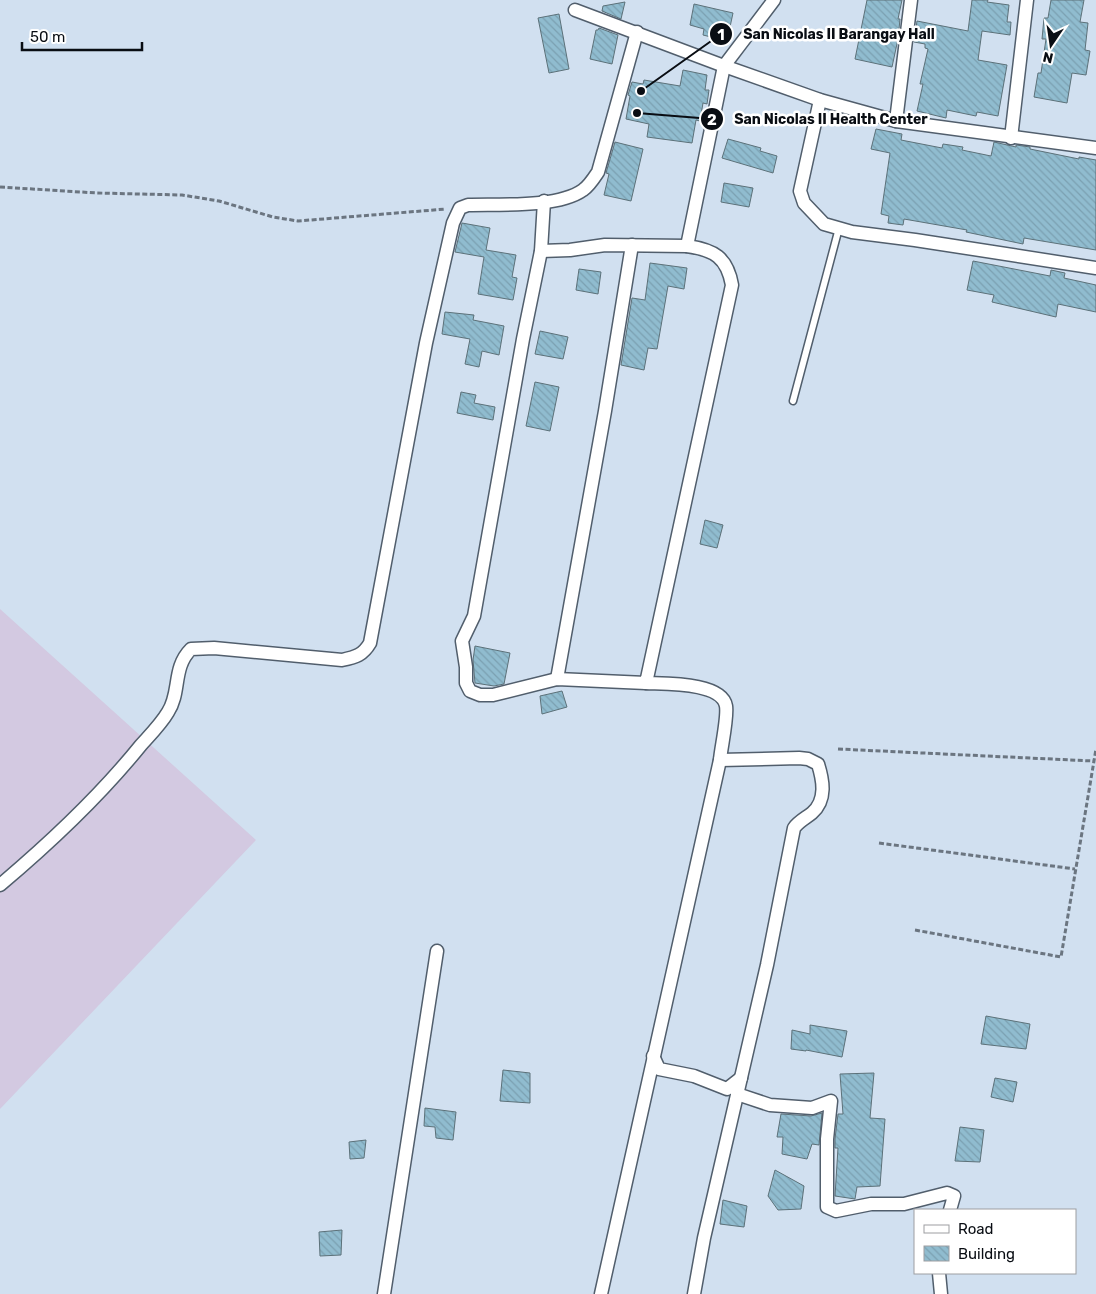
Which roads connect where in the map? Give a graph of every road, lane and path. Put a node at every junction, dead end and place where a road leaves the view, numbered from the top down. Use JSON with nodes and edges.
{"nodes":[{"id":1,"x":774,"y":0,"type":"edge"},
{"id":2,"x":911,"y":0,"type":"edge"},
{"id":3,"x":1027,"y":0,"type":"edge"},
{"id":4,"x":575,"y":10,"type":"dead end"},
{"id":5,"x":637,"y":32,"type":"junction"},
{"id":6,"x":724,"y":66,"type":"junction"},
{"id":7,"x":820,"y":100,"type":"junction"},
{"id":8,"x":896,"y":121,"type":"junction"},
{"id":9,"x":1011,"y":138,"type":"junction"},
{"id":10,"x":1096,"y":148,"type":"edge"},
{"id":11,"x":0,"y":187,"type":"edge"},
{"id":12,"x":544,"y":201,"type":"junction"},
{"id":13,"x":460,"y":208,"type":"junction"},
{"id":14,"x":839,"y":228,"type":"junction"},
{"id":15,"x":632,"y":245,"type":"junction"},
{"id":16,"x":687,"y":246,"type":"junction"},
{"id":17,"x":541,"y":251,"type":"junction"},
{"id":18,"x":1096,"y":268,"type":"edge"},
{"id":19,"x":793,"y":401,"type":"dead end"},
{"id":20,"x":557,"y":679,"type":"junction"},
{"id":21,"x":646,"y":683,"type":"junction"},
{"id":22,"x":838,"y":749,"type":"dead end"},
{"id":23,"x":1096,"y":749,"type":"edge"},
{"id":24,"x":720,"y":760,"type":"junction"},
{"id":25,"x":1093,"y":761,"type":"junction"},
{"id":26,"x":879,"y":843,"type":"dead end"},
{"id":27,"x":1076,"y":869,"type":"junction"},
{"id":28,"x":0,"y":885,"type":"edge"},
{"id":29,"x":915,"y":930,"type":"dead end"},
{"id":30,"x":437,"y":951,"type":"dead end"},
{"id":31,"x":653,"y":1056,"type":"junction"},
{"id":32,"x":741,"y":1078,"type":"junction"},
{"id":33,"x":737,"y":1094,"type":"junction"},
{"id":34,"x":950,"y":1209,"type":"edge"},
{"id":35,"x":939,"y":1274,"type":"edge"},
{"id":36,"x":384,"y":1294,"type":"edge"},
{"id":37,"x":601,"y":1294,"type":"edge"},
{"id":38,"x":694,"y":1294,"type":"edge"},
{"id":39,"x":941,"y":1294,"type":"edge"}],
"edges":[{"from":1,"to":6,"type":"street"},
{"from":2,"to":8,"type":"street"},
{"from":3,"to":9,"type":"street"},
{"from":4,"to":5,"type":"street"},
{"from":5,"to":6,"type":"street"},
{"from":5,"to":12,"type":"street"},
{"from":6,"to":7,"type":"street"},
{"from":6,"to":16,"type":"street"},
{"from":7,"to":8,"type":"street"},
{"from":7,"to":14,"type":"street"},
{"from":8,"to":9,"type":"street"},
{"from":9,"to":10,"type":"street"},
{"from":11,"to":13,"type":"path"},
{"from":12,"to":13,"type":"street"},
{"from":12,"to":17,"type":"street"},
{"from":13,"to":28,"type":"street"},
{"from":14,"to":18,"type":"street"},
{"from":14,"to":19,"type":"lane"},
{"from":15,"to":16,"type":"street"},
{"from":15,"to":17,"type":"street"},
{"from":15,"to":20,"type":"street"},
{"from":16,"to":21,"type":"street"},
{"from":17,"to":20,"type":"street"},
{"from":20,"to":21,"type":"street"},
{"from":21,"to":24,"type":"street"},
{"from":22,"to":25,"type":"path"},
{"from":23,"to":25,"type":"path"},
{"from":24,"to":31,"type":"street"},
{"from":24,"to":32,"type":"street"},
{"from":25,"to":27,"type":"path"},
{"from":26,"to":27,"type":"path"},
{"from":27,"to":29,"type":"path"},
{"from":30,"to":36,"type":"street"},
{"from":31,"to":32,"type":"street"},
{"from":31,"to":37,"type":"street"},
{"from":32,"to":33,"type":"street"},
{"from":33,"to":34,"type":"street"},
{"from":33,"to":38,"type":"street"},
{"from":35,"to":39,"type":"street"}]}
